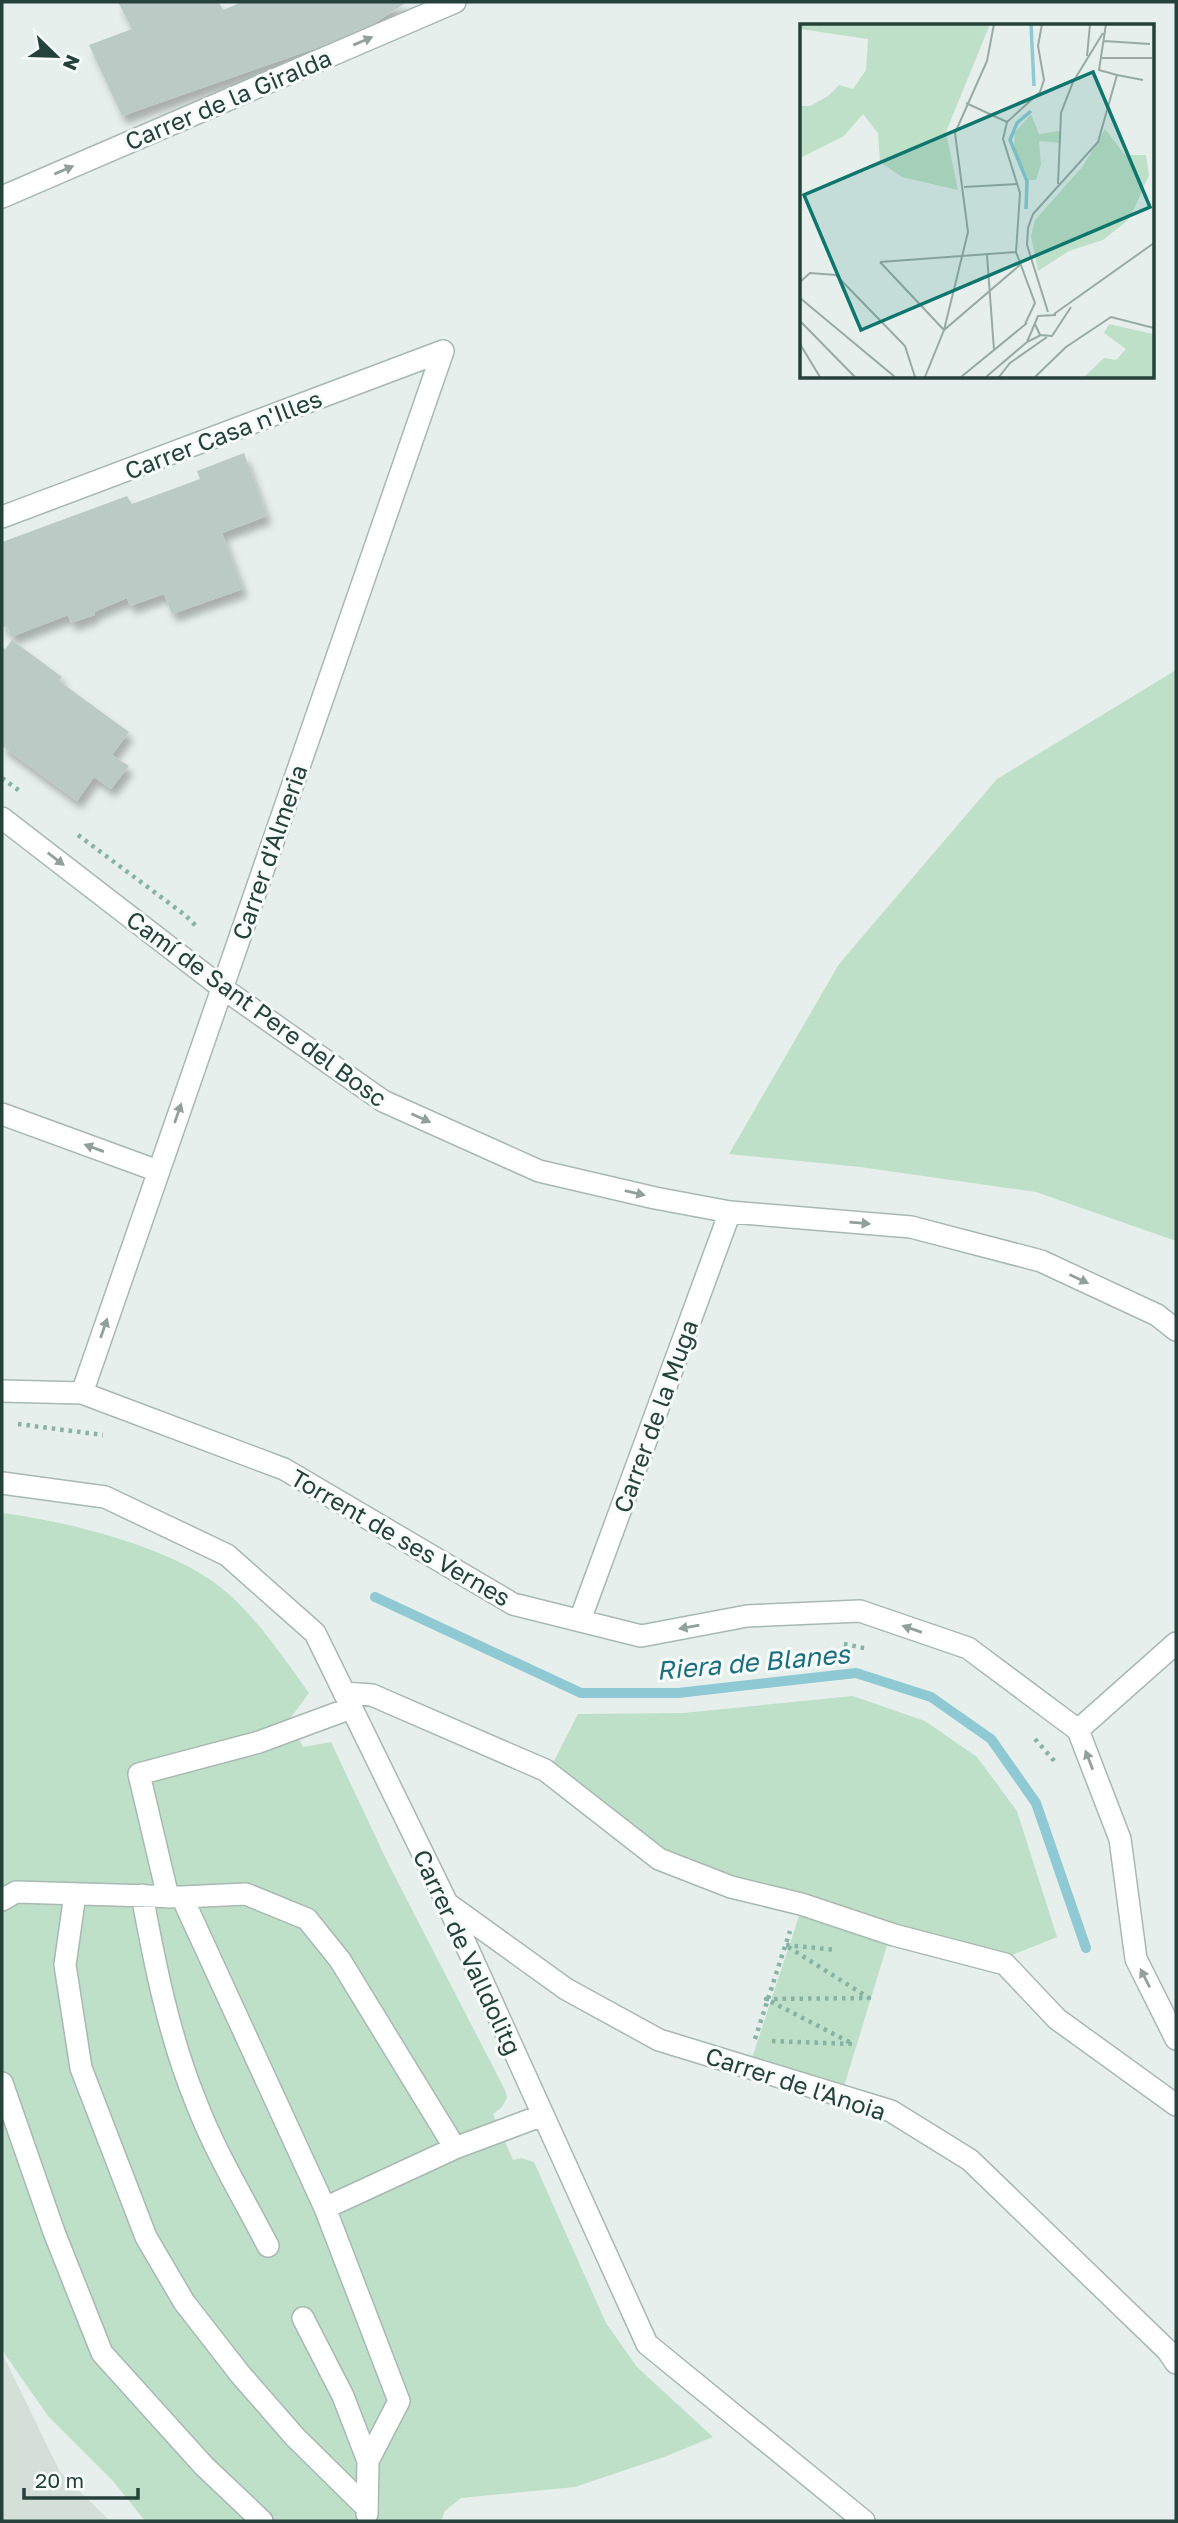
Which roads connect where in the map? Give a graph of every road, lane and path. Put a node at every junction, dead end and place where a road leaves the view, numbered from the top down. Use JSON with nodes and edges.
{"nodes":[{"id":1,"x":455,"y":2,"type":"edge"},
{"id":2,"x":2,"y":197,"type":"edge"},
{"id":3,"x":443,"y":351,"type":"joint"},
{"id":4,"x":2,"y":517,"type":"edge"},
{"id":5,"x":2,"y":778,"type":"edge"},
{"id":6,"x":27,"y":796,"type":"dead end"},
{"id":7,"x":2,"y":818,"type":"edge"},
{"id":8,"x":69,"y":828,"type":"dead end"},
{"id":9,"x":203,"y":933,"type":"dead end"},
{"id":10,"x":222,"y":987,"type":"junction"},
{"id":11,"x":2,"y":1114,"type":"edge"},
{"id":12,"x":158,"y":1171,"type":"junction"},
{"id":13,"x":730,"y":1212,"type":"junction"},
{"id":14,"x":1176,"y":1329,"type":"edge"},
{"id":15,"x":2,"y":1391,"type":"edge"},
{"id":16,"x":82,"y":1393,"type":"junction"},
{"id":17,"x":2,"y":1483,"type":"edge"},
{"id":18,"x":580,"y":1620,"type":"junction"},
{"id":19,"x":1176,"y":1643,"type":"edge"},
{"id":20,"x":348,"y":1701,"type":"junction"},
{"id":21,"x":1078,"y":1730,"type":"junction"},
{"id":22,"x":75,"y":1894,"type":"junction"},
{"id":23,"x":142,"y":1895,"type":"junction"},
{"id":24,"x":175,"y":1897,"type":"junction"},
{"id":25,"x":2,"y":1900,"type":"edge"},
{"id":26,"x":447,"y":1903,"type":"junction"},
{"id":27,"x":801,"y":1904,"type":"junction"},
{"id":28,"x":785,"y":1945,"type":"junction"},
{"id":29,"x":841,"y":1951,"type":"dead end"},
{"id":30,"x":766,"y":1999,"type":"junction"},
{"id":31,"x":1176,"y":2039,"type":"edge"},
{"id":32,"x":2,"y":2083,"type":"edge"},
{"id":33,"x":1176,"y":2105,"type":"edge"},
{"id":34,"x":544,"y":2115,"type":"junction"},
{"id":35,"x":455,"y":2148,"type":"junction"},
{"id":36,"x":325,"y":2208,"type":"junction"},
{"id":37,"x":268,"y":2246,"type":"dead end"},
{"id":38,"x":303,"y":2318,"type":"dead end"},
{"id":39,"x":1176,"y":2363,"type":"edge"},
{"id":40,"x":368,"y":2461,"type":"junction"},
{"id":41,"x":367,"y":2514,"type":"edge"},
{"id":42,"x":262,"y":2521,"type":"edge"},
{"id":43,"x":864,"y":2521,"type":"edge"}],
"edges":[{"from":2,"to":1,"type":"street","name":"Carrer de la Giralda","one_way":true},
{"from":3,"to":4,"type":"street","name":"Carrer Casa n'Illes"},
{"from":3,"to":10,"type":"street","name":"Carrer d'Almeria"},
{"from":5,"to":6,"type":"path"},
{"from":7,"to":10,"type":"street","name":"Camí de Sant Pere del Bosc","one_way":true},
{"from":8,"to":9,"type":"path"},
{"from":12,"to":10,"type":"street","name":"Carrer d'Almeria","one_way":true},
{"from":10,"to":13,"type":"street","name":"Camí de Sant Pere del Bosc","one_way":true},
{"from":12,"to":11,"type":"street","one_way":true},
{"from":16,"to":12,"type":"street","name":"Carrer d'Almeria","one_way":true},
{"from":13,"to":14,"type":"street","name":"Camí de Sant Pere del Bosc","one_way":true},
{"from":13,"to":18,"type":"street","name":"Carrer de la Muga"},
{"from":15,"to":16,"type":"street","name":"Torrent de ses Vernes"},
{"from":16,"to":18,"type":"street","name":"Torrent de ses Vernes"},
{"from":17,"to":20,"type":"street","name":"Carrer de Valldolitg"},
{"from":21,"to":18,"type":"street","name":"Torrent de ses Vernes","one_way":true},
{"from":19,"to":21,"type":"street"},
{"from":20,"to":24,"type":"street"},
{"from":20,"to":26,"type":"street","name":"Carrer de Valldolitg"},
{"from":20,"to":27,"type":"street"},
{"from":31,"to":21,"type":"street","one_way":true},
{"from":22,"to":23,"type":"street"},
{"from":22,"to":25,"type":"street"},
{"from":22,"to":41,"type":"street"},
{"from":23,"to":24,"type":"street"},
{"from":23,"to":37,"type":"street"},
{"from":24,"to":35,"type":"street"},
{"from":24,"to":36,"type":"street"},
{"from":26,"to":34,"type":"street","name":"Carrer de Valldolitg"},
{"from":26,"to":39,"type":"street","name":"Carrer de l'Anoia"},
{"from":27,"to":28,"type":"path"},
{"from":27,"to":33,"type":"street"},
{"from":28,"to":29,"type":"path"},
{"from":28,"to":30,"type":"path"},
{"from":28,"to":30,"type":"path"},
{"from":30,"to":30,"type":"path"},
{"from":32,"to":42,"type":"street"},
{"from":34,"to":35,"type":"street"},
{"from":34,"to":43,"type":"street","name":"Carrer de Valldolitg"},
{"from":35,"to":36,"type":"street"},
{"from":36,"to":40,"type":"street"},
{"from":38,"to":40,"type":"street"},
{"from":40,"to":41,"type":"street"}]}
